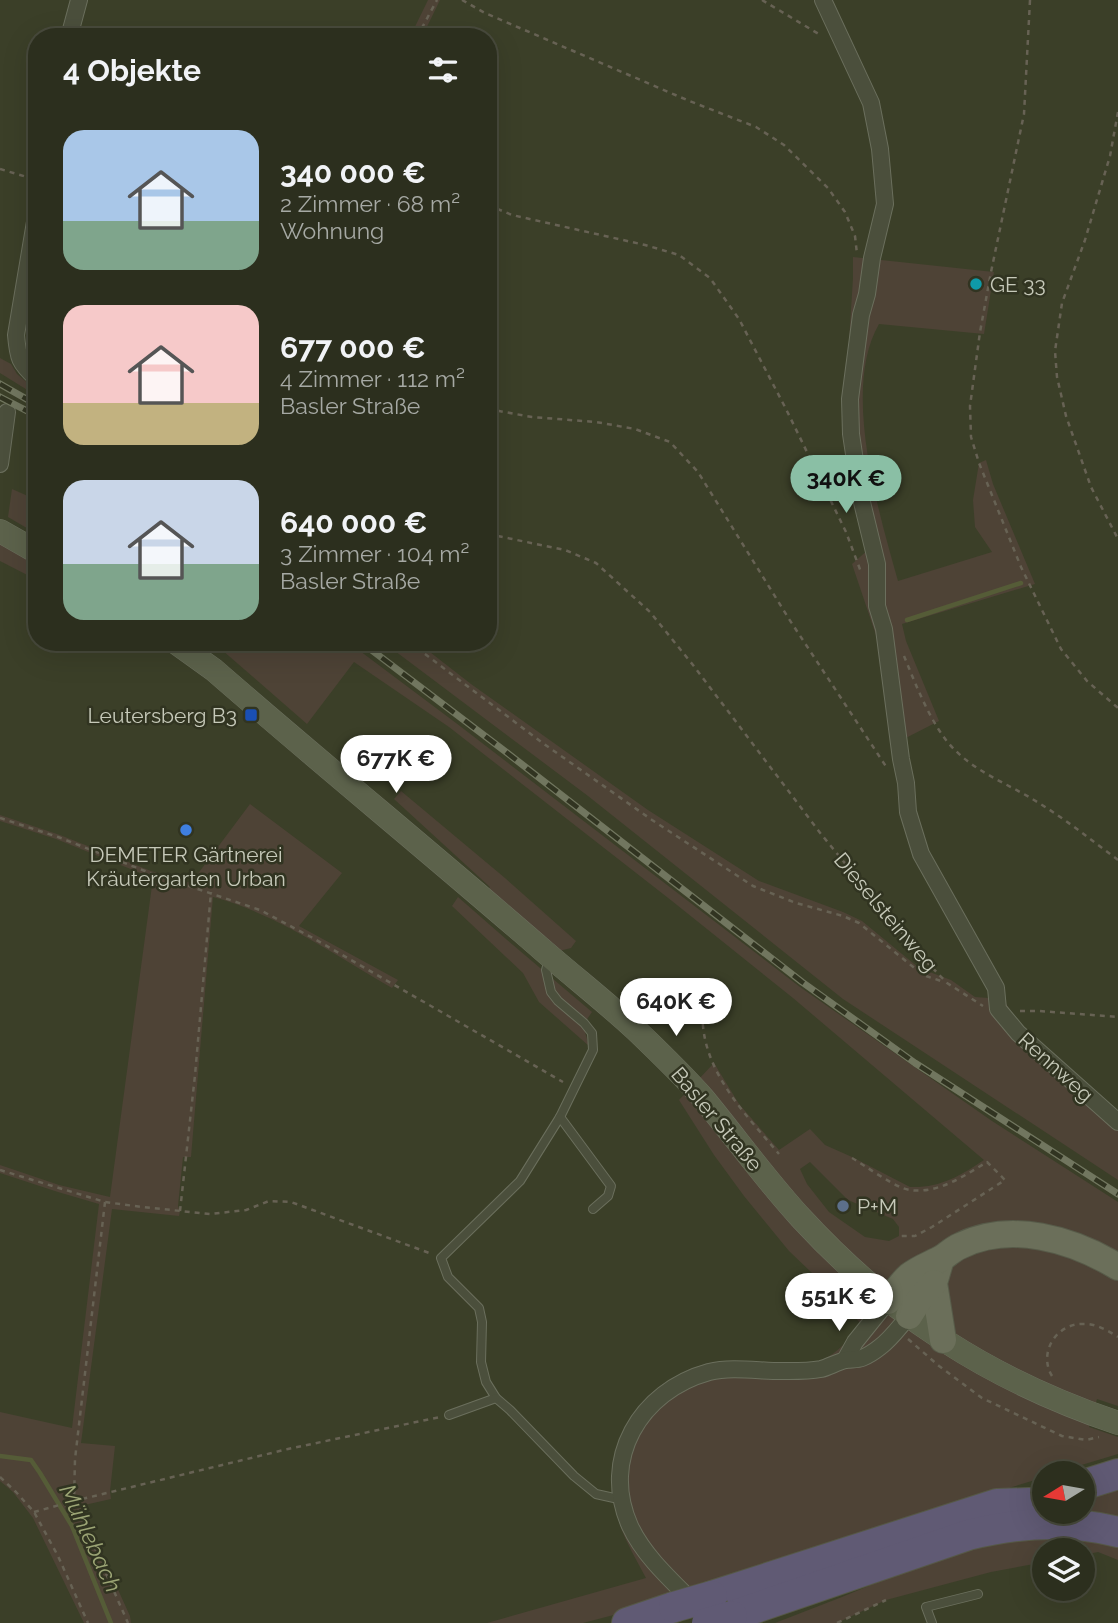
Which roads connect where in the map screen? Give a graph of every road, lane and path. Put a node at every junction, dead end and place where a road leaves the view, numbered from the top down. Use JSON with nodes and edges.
{"nodes":[{"id":1,"x":79,"y":0,"type":"edge"},
{"id":2,"x":437,"y":0,"type":"edge"},
{"id":3,"x":462,"y":0,"type":"edge"},
{"id":4,"x":762,"y":0,"type":"edge"},
{"id":5,"x":822,"y":0,"type":"edge"},
{"id":6,"x":1030,"y":0,"type":"edge"},
{"id":7,"x":71,"y":28,"type":"edge"},
{"id":8,"x":422,"y":28,"type":"edge"},
{"id":9,"x":850,"y":60,"type":"junction"},
{"id":10,"x":1118,"y":112,"type":"edge"},
{"id":11,"x":0,"y":169,"type":"edge"},
{"id":12,"x":28,"y":177,"type":"edge"},
{"id":13,"x":497,"y":209,"type":"edge"},
{"id":14,"x":858,"y":257,"type":"dead end"},
{"id":15,"x":28,"y":264,"type":"edge"},
{"id":16,"x":28,"y":370,"type":"edge"},
{"id":17,"x":497,"y":411,"type":"edge"},
{"id":18,"x":7,"y":412,"type":"dead end"},
{"id":19,"x":0,"y":464,"type":"edge"},
{"id":20,"x":0,"y":531,"type":"edge"},
{"id":21,"x":497,"y":536,"type":"edge"},
{"id":22,"x":1118,"y":539,"type":"edge"},
{"id":23,"x":28,"y":547,"type":"edge"},
{"id":24,"x":861,"y":571,"type":"dead end"},
{"id":25,"x":188,"y":651,"type":"edge"},
{"id":26,"x":422,"y":651,"type":"edge"},
{"id":27,"x":917,"y":687,"type":"dead end"},
{"id":28,"x":1118,"y":708,"type":"edge"},
{"id":29,"x":906,"y":783,"type":"junction"},
{"id":30,"x":0,"y":818,"type":"edge"},
{"id":31,"x":1118,"y":860,"type":"edge"},
{"id":32,"x":211,"y":892,"type":"junction"},
{"id":33,"x":550,"y":956,"type":"junction"},
{"id":34,"x":947,"y":983,"type":"junction"},
{"id":35,"x":703,"y":1004,"type":"dead end"},
{"id":36,"x":998,"y":1009,"type":"junction"},
{"id":37,"x":1118,"y":1017,"type":"edge"},
{"id":38,"x":575,"y":1089,"type":"junction"},
{"id":39,"x":560,"y":1118,"type":"junction"},
{"id":40,"x":1118,"y":1122,"type":"edge"},
{"id":41,"x":779,"y":1154,"type":"dead end"},
{"id":42,"x":852,"y":1158,"type":"dead end"},
{"id":43,"x":0,"y":1170,"type":"edge"},
{"id":44,"x":104,"y":1202,"type":"junction"},
{"id":45,"x":593,"y":1209,"type":"dead end"},
{"id":46,"x":180,"y":1211,"type":"junction"},
{"id":47,"x":899,"y":1236,"type":"dead end"},
{"id":48,"x":441,"y":1258,"type":"junction"},
{"id":49,"x":1118,"y":1267,"type":"edge"},
{"id":50,"x":937,"y":1271,"type":"junction"},
{"id":51,"x":898,"y":1315,"type":"junction"},
{"id":52,"x":1118,"y":1337,"type":"edge"},
{"id":53,"x":943,"y":1340,"type":"junction"},
{"id":54,"x":845,"y":1360,"type":"junction"},
{"id":55,"x":1054,"y":1380,"type":"dead end"},
{"id":56,"x":496,"y":1398,"type":"junction"},
{"id":57,"x":449,"y":1415,"type":"joint"},
{"id":58,"x":1111,"y":1429,"type":"edge"},
{"id":59,"x":1118,"y":1474,"type":"edge"},
{"id":60,"x":0,"y":1477,"type":"edge"},
{"id":61,"x":1096,"y":1481,"type":"edge"},
{"id":62,"x":622,"y":1498,"type":"junction"},
{"id":63,"x":74,"y":1501,"type":"junction"},
{"id":64,"x":1032,"y":1501,"type":"edge"},
{"id":65,"x":1032,"y":1503,"type":"edge"},
{"id":66,"x":34,"y":1513,"type":"junction"},
{"id":67,"x":1118,"y":1532,"type":"edge"},
{"id":68,"x":968,"y":1535,"type":"junction"},
{"id":69,"x":978,"y":1594,"type":"dead end"},
{"id":70,"x":886,"y":1600,"type":"dead end"},
{"id":71,"x":716,"y":1615,"type":"edge"},
{"id":72,"x":88,"y":1623,"type":"edge"},
{"id":73,"x":128,"y":1623,"type":"edge"},
{"id":74,"x":627,"y":1623,"type":"edge"},
{"id":75,"x":836,"y":1623,"type":"edge"},
{"id":76,"x":932,"y":1623,"type":"edge"}],
"edges":[{"from":1,"to":7,"type":"street"},
{"from":2,"to":8,"type":"path"},
{"from":3,"to":14,"type":"path"},
{"from":4,"to":9,"type":"path"},
{"from":5,"to":9,"type":"street"},
{"from":6,"to":28,"type":"path"},
{"from":9,"to":29,"type":"street"},
{"from":10,"to":22,"type":"path"},
{"from":11,"to":12,"type":"path"},
{"from":13,"to":24,"type":"path"},
{"from":15,"to":16,"type":"street"},
{"from":17,"to":29,"type":"path"},
{"from":18,"to":19,"type":"street"},
{"from":20,"to":23,"type":"street"},
{"from":21,"to":34,"type":"path","name":"Dieselsteinweg"},
{"from":25,"to":33,"type":"street","name":"Basler Straße"},
{"from":26,"to":34,"type":"path","name":"Dieselsteinweg"},
{"from":27,"to":31,"type":"path"},
{"from":29,"to":36,"type":"street"},
{"from":30,"to":32,"type":"path"},
{"from":32,"to":38,"type":"path"},
{"from":32,"to":46,"type":"path"},
{"from":33,"to":38,"type":"lane"},
{"from":33,"to":51,"type":"street","name":"Basler Straße"},
{"from":34,"to":36,"type":"path"},
{"from":35,"to":41,"type":"path"},
{"from":36,"to":37,"type":"path"},
{"from":36,"to":40,"type":"street","name":"Rennweg"},
{"from":38,"to":39,"type":"lane"},
{"from":39,"to":45,"type":"lane"},
{"from":39,"to":48,"type":"lane"},
{"from":42,"to":47,"type":"path"},
{"from":43,"to":44,"type":"path"},
{"from":44,"to":46,"type":"path"},
{"from":44,"to":63,"type":"path"},
{"from":46,"to":48,"type":"path"},
{"from":48,"to":56,"type":"lane"},
{"from":49,"to":50,"type":"main road"},
{"from":50,"to":51,"type":"main road"},
{"from":50,"to":53,"type":"main road"},
{"from":51,"to":53,"type":"street","name":"Basler Straße"},
{"from":51,"to":54,"type":"street"},
{"from":51,"to":54,"type":"street"},
{"from":51,"to":58,"type":"path"},
{"from":52,"to":55,"type":"path"},
{"from":53,"to":58,"type":"street","name":"Basler Straße"},
{"from":54,"to":62,"type":"street"},
{"from":56,"to":57,"type":"lane"},
{"from":56,"to":62,"type":"lane"},
{"from":57,"to":63,"type":"path"},
{"from":59,"to":61,"type":"highway"},
{"from":60,"to":66,"type":"path"},
{"from":62,"to":71,"type":"street"},
{"from":63,"to":66,"type":"path"},
{"from":63,"to":73,"type":"path"},
{"from":64,"to":71,"type":"highway"},
{"from":65,"to":68,"type":"highway"},
{"from":66,"to":72,"type":"path"},
{"from":67,"to":68,"type":"highway"},
{"from":68,"to":71,"type":"highway"},
{"from":69,"to":76,"type":"lane"},
{"from":70,"to":75,"type":"path"},
{"from":71,"to":74,"type":"highway","bridge":true}]}
